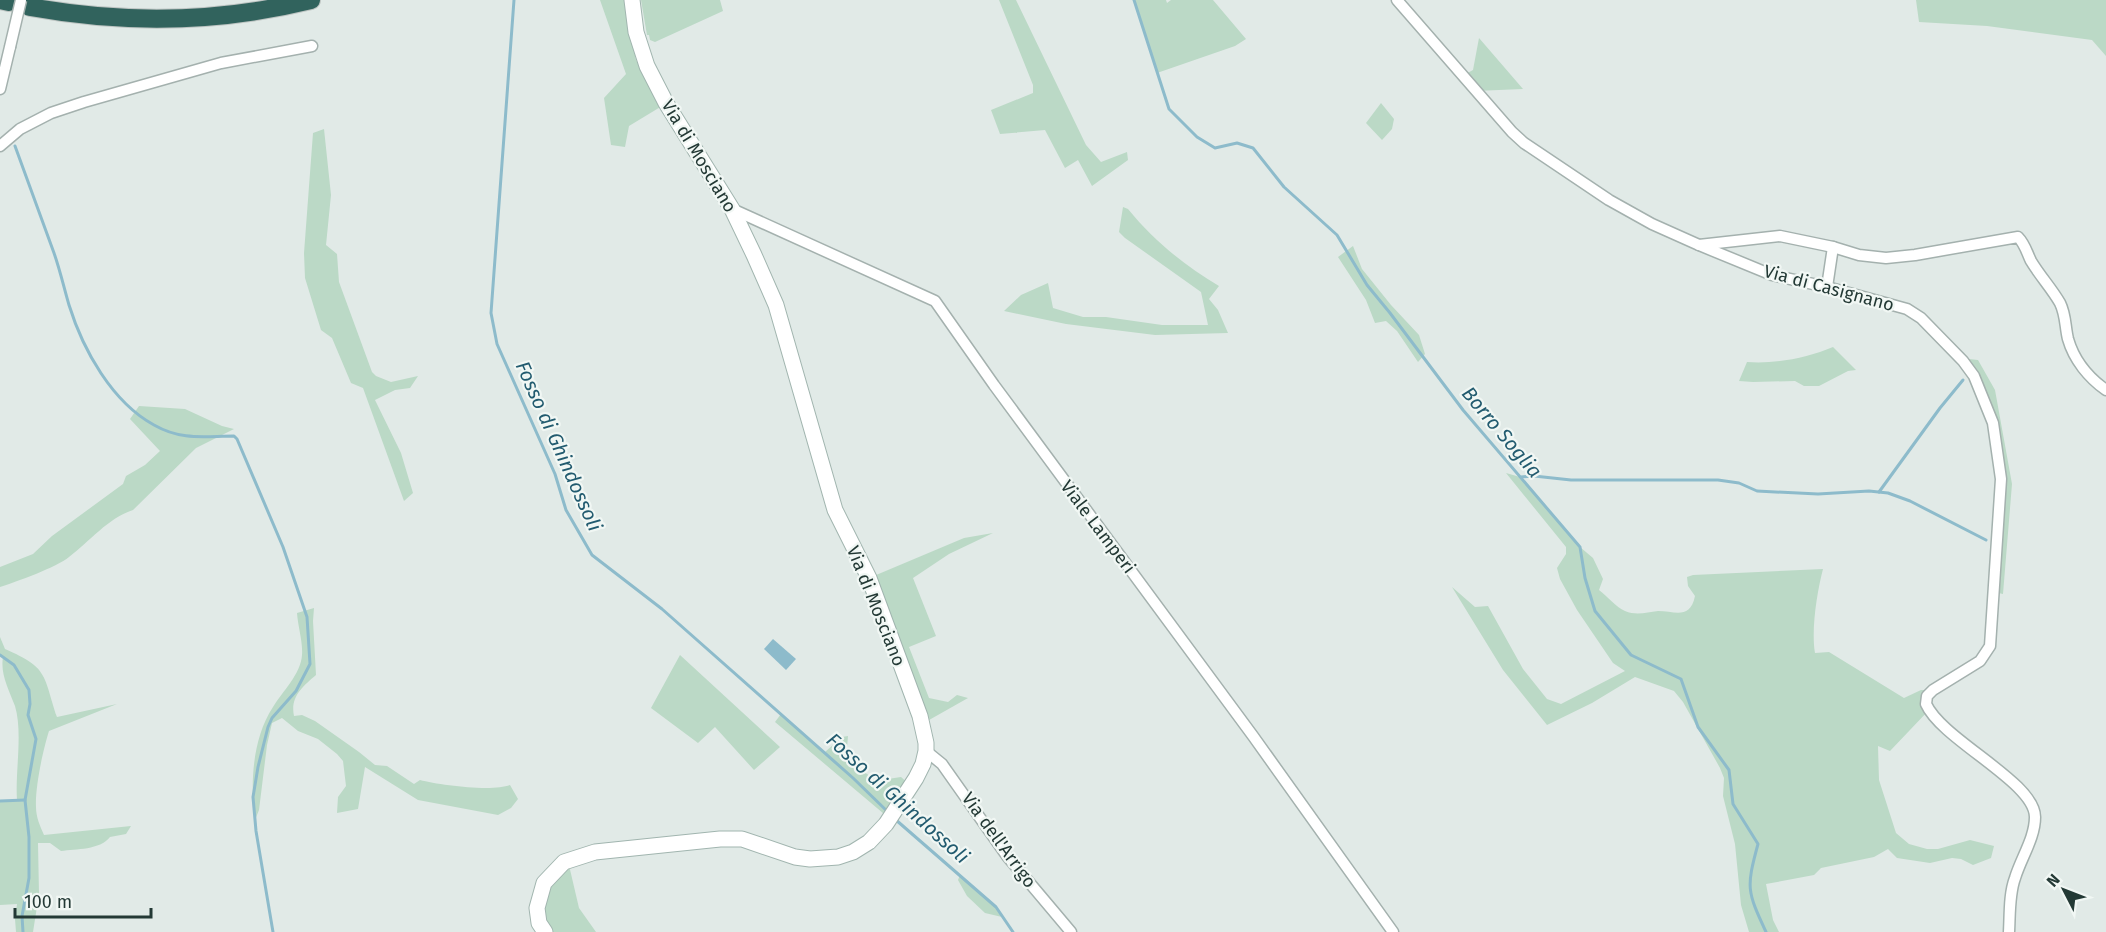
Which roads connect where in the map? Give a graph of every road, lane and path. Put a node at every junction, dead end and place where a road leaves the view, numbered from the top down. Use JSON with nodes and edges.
{"nodes":[{"id":1,"x":311,"y":0,"type":"edge"},
{"id":2,"x":632,"y":0,"type":"edge"},
{"id":3,"x":1397,"y":0,"type":"edge"},
{"id":4,"x":15,"y":2,"type":"edge"},
{"id":5,"x":312,"y":46,"type":"dead end"},
{"id":6,"x":0,"y":89,"type":"edge"},
{"id":7,"x":0,"y":146,"type":"edge"},
{"id":8,"x":732,"y":209,"type":"junction"},
{"id":9,"x":1699,"y":245,"type":"junction"},
{"id":10,"x":1833,"y":247,"type":"junction"},
{"id":11,"x":1827,"y":287,"type":"junction"},
{"id":12,"x":2106,"y":390,"type":"edge"},
{"id":13,"x":926,"y":751,"type":"junction"},
{"id":14,"x":545,"y":932,"type":"edge"},
{"id":15,"x":1071,"y":932,"type":"edge"},
{"id":16,"x":1393,"y":932,"type":"edge"},
{"id":17,"x":2009,"y":932,"type":"edge"}],
"edges":[{"from":1,"to":4,"type":"highway"},
{"from":2,"to":8,"type":"main road","name":"Via di Mosciano"},
{"from":3,"to":9,"type":"street","name":"Via di Casignano"},
{"from":4,"to":6,"type":"street","bridge":true},
{"from":5,"to":7,"type":"street"},
{"from":8,"to":13,"type":"main road","name":"Via di Mosciano"},
{"from":8,"to":16,"type":"street","name":"Viale Lamperi"},
{"from":9,"to":10,"type":"street"},
{"from":9,"to":11,"type":"street","name":"Via di Casignano"},
{"from":10,"to":11,"type":"street"},
{"from":10,"to":12,"type":"street"},
{"from":11,"to":17,"type":"street","name":"Via di Casignano"},
{"from":13,"to":14,"type":"main road","name":"Via di Mosciano"},
{"from":13,"to":15,"type":"street","name":"Via dell'Arrigo"}]}
